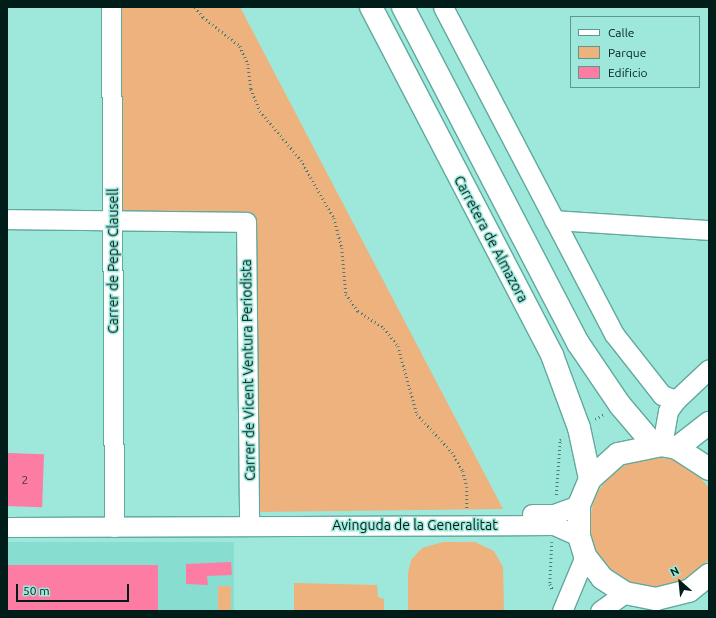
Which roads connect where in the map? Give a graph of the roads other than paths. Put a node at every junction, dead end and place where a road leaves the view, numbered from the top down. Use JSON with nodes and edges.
{"nodes":[{"id":1,"x":111,"y":7,"type":"edge"},
{"id":2,"x":371,"y":7,"type":"edge"},
{"id":3,"x":403,"y":7,"type":"edge"},
{"id":4,"x":443,"y":7,"type":"edge"},
{"id":5,"x":7,"y":219,"type":"edge"},
{"id":6,"x":113,"y":220,"type":"junction"},
{"id":7,"x":554,"y":220,"type":"junction"},
{"id":8,"x":709,"y":230,"type":"edge"},
{"id":9,"x":709,"y":369,"type":"edge"},
{"id":10,"x":676,"y":400,"type":"junction"},
{"id":11,"x":709,"y":423,"type":"edge"},
{"id":12,"x":665,"y":446,"type":"junction"},
{"id":13,"x":709,"y":469,"type":"edge"},
{"id":14,"x":590,"y":479,"type":"junction"},
{"id":15,"x":579,"y":505,"type":"junction"},
{"id":16,"x":7,"y":517,"type":"edge"},
{"id":17,"x":114,"y":521,"type":"junction"},
{"id":18,"x":249,"y":522,"type":"junction"},
{"id":19,"x":7,"y":527,"type":"edge"},
{"id":20,"x":582,"y":546,"type":"junction"},
{"id":21,"x":709,"y":575,"type":"edge"},
{"id":22,"x":625,"y":593,"type":"junction"},
{"id":23,"x":662,"y":605,"type":"edge"},
{"id":24,"x":562,"y":611,"type":"edge"},
{"id":25,"x":600,"y":611,"type":"edge"}],
"edges":[{"from":1,"to":6,"type":"street","name":"Carrer de Pepe Clausell"},
{"from":2,"to":14,"type":"main road","name":"Carretera de Almazora"},
{"from":3,"to":12,"type":"main road","name":"Carretera de Almazora"},
{"from":4,"to":7,"type":"street"},
{"from":5,"to":6,"type":"street"},
{"from":6,"to":17,"type":"street","name":"Carrer de Pepe Clausell"},
{"from":6,"to":18,"type":"street","name":"Carrer de Vicent Ventura Periodista"},
{"from":7,"to":8,"type":"street"},
{"from":7,"to":10,"type":"street"},
{"from":9,"to":10,"type":"street"},
{"from":10,"to":12,"type":"street"},
{"from":11,"to":12,"type":"main road"},
{"from":12,"to":13,"type":"main road","name":"Carretera de Almazora"},
{"from":12,"to":14,"type":"main road"},
{"from":14,"to":15,"type":"main road"},
{"from":15,"to":18,"type":"street","name":"Avinguda de la Generalitat"},
{"from":15,"to":20,"type":"main road"},
{"from":16,"to":17,"type":"street","name":"Avinguda de la Generalitat"},
{"from":17,"to":18,"type":"street","name":"Avinguda de la Generalitat"},
{"from":17,"to":19,"type":"street","name":"Avinguda de la Generalitat"},
{"from":18,"to":20,"type":"street","name":"Avinguda de la Generalitat"},
{"from":20,"to":22,"type":"main road"},
{"from":20,"to":24,"type":"street"},
{"from":21,"to":23,"type":"main road"},
{"from":22,"to":23,"type":"main road"},
{"from":22,"to":25,"type":"street"}]}
